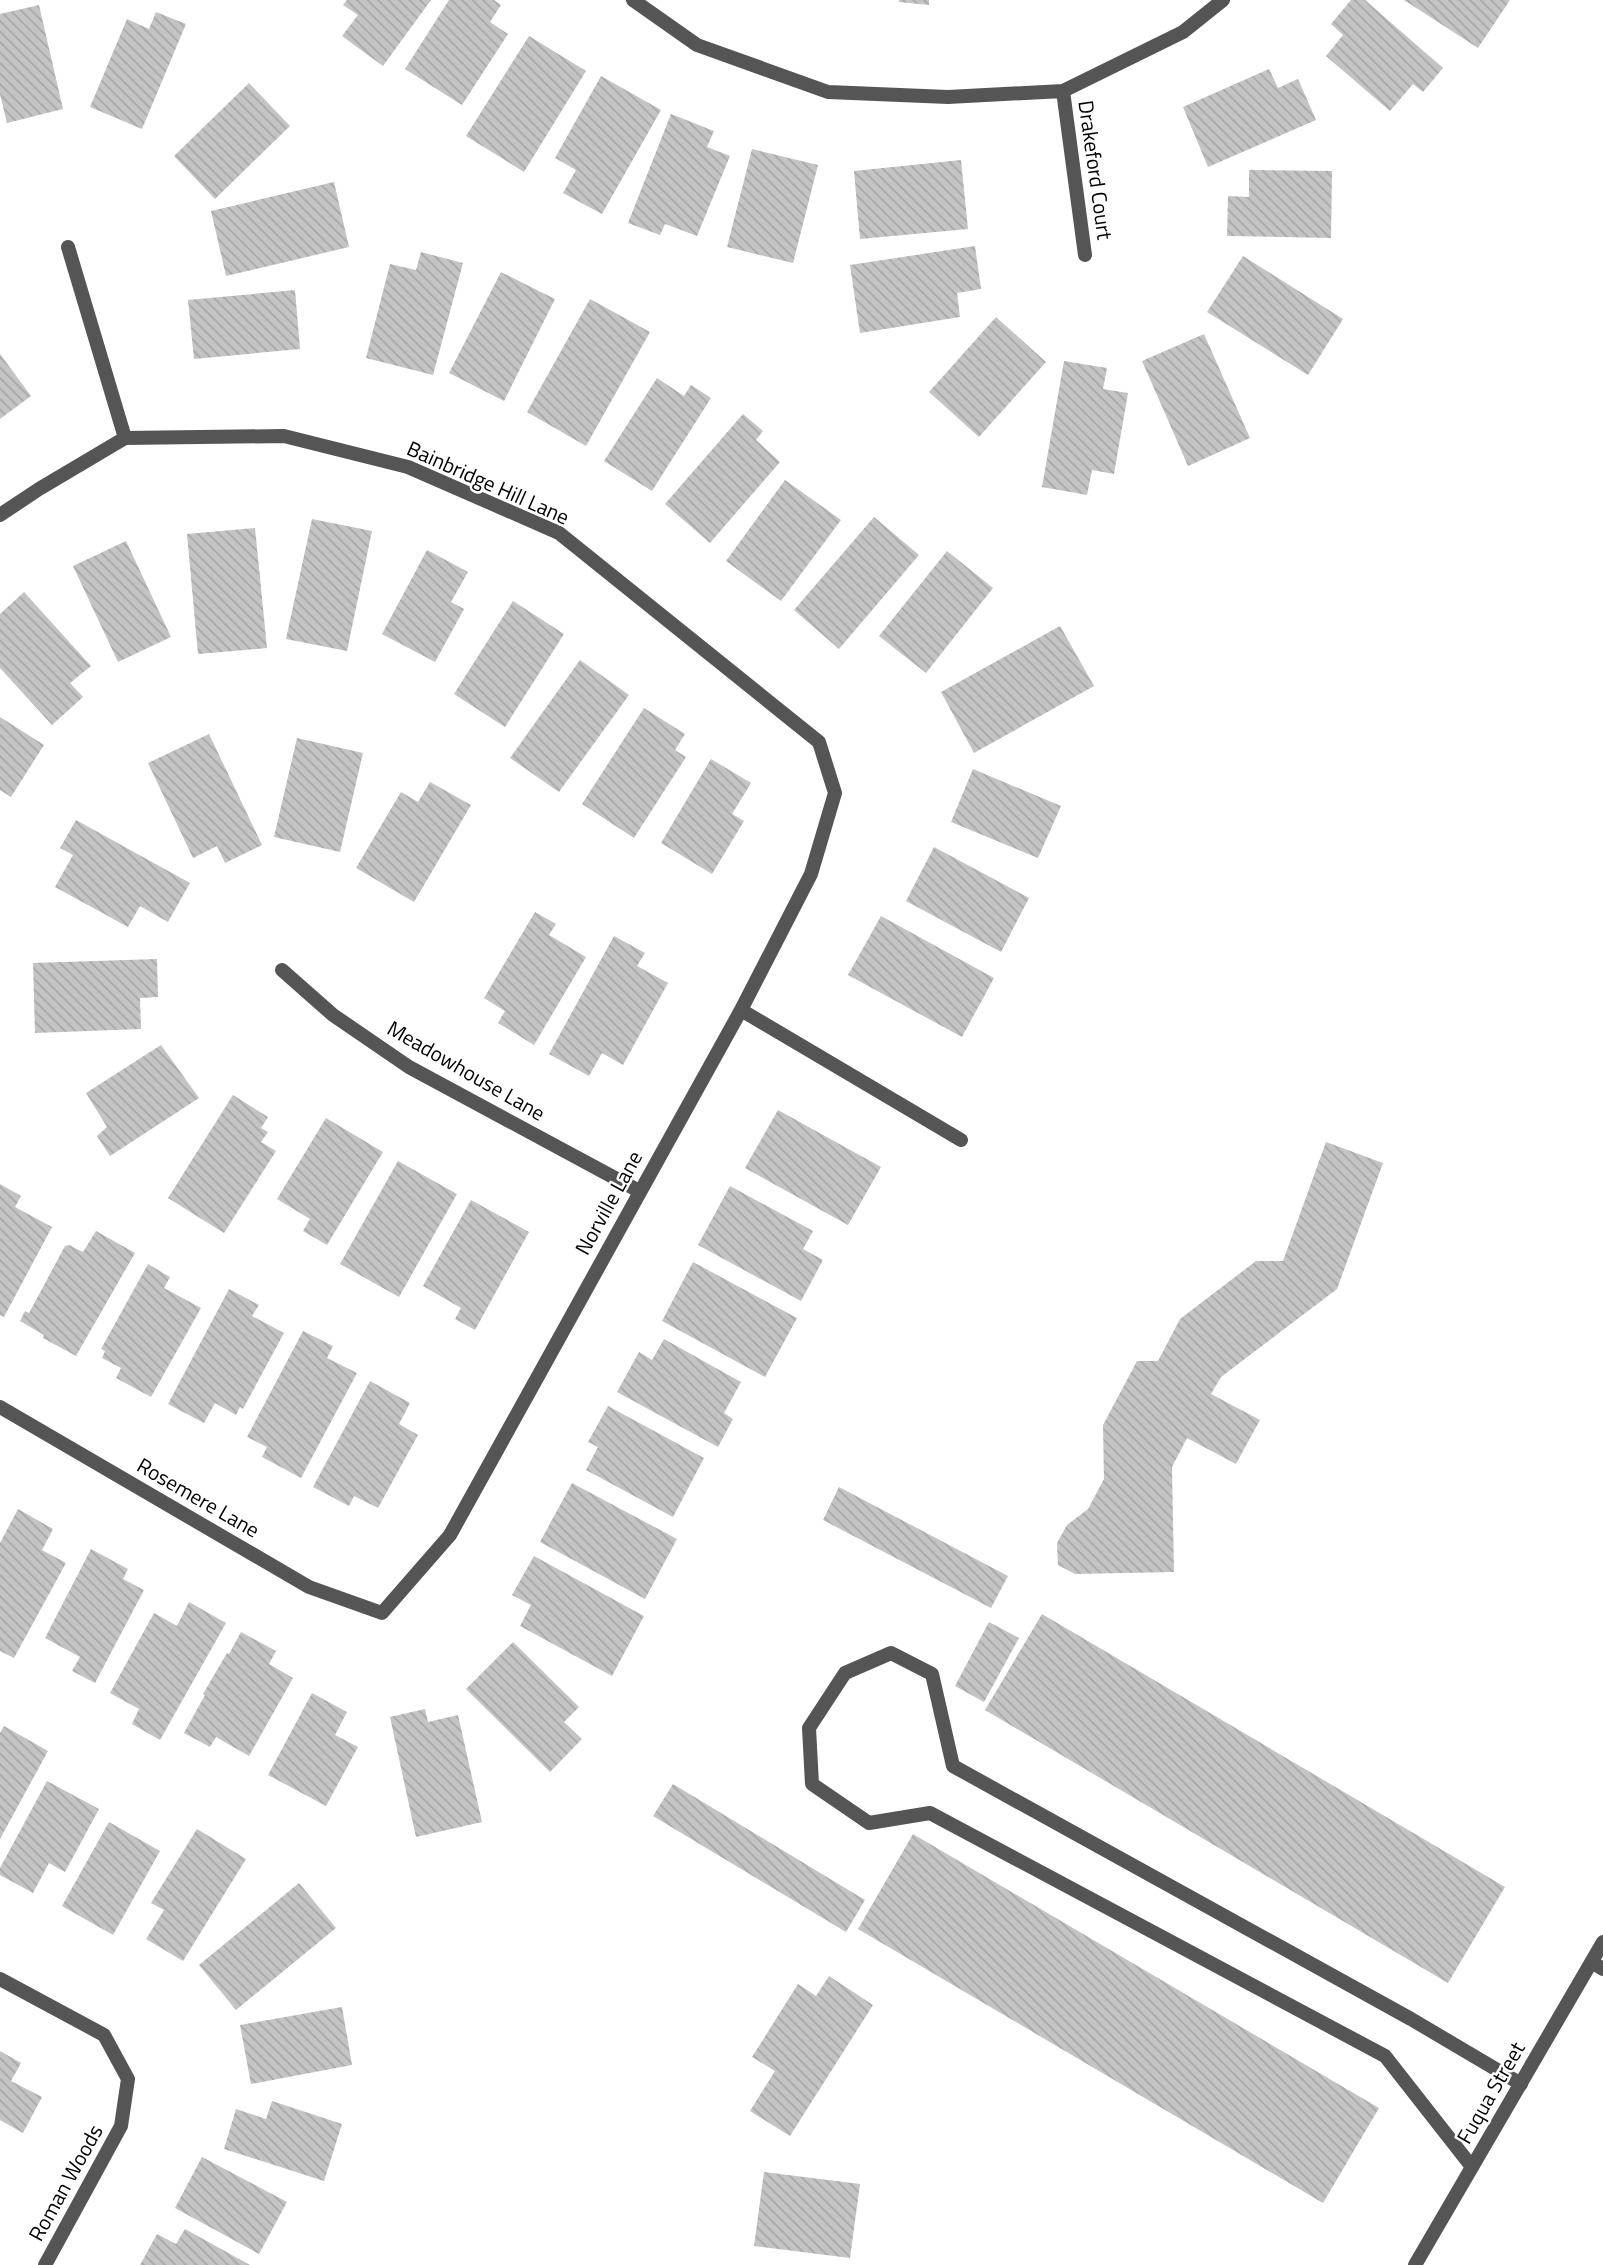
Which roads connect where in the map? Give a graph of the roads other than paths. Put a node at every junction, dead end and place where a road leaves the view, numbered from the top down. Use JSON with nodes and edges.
{"nodes":[{"id":1,"x":633,"y":0,"type":"edge"},
{"id":2,"x":1223,"y":0,"type":"edge"},
{"id":3,"x":1062,"y":92,"type":"junction"},
{"id":4,"x":68,"y":247,"type":"dead end"},
{"id":5,"x":1085,"y":254,"type":"dead end"},
{"id":6,"x":125,"y":438,"type":"junction"},
{"id":7,"x":0,"y":514,"type":"edge"},
{"id":8,"x":835,"y":793,"type":"joint"},
{"id":9,"x":282,"y":970,"type":"dead end"},
{"id":10,"x":741,"y":1010,"type":"junction"},
{"id":11,"x":961,"y":1140,"type":"dead end"},
{"id":12,"x":639,"y":1191,"type":"junction"},
{"id":13,"x":0,"y":1407,"type":"edge"},
{"id":14,"x":382,"y":1613,"type":"joint"},
{"id":15,"x":1603,"y":1942,"type":"edge"},
{"id":16,"x":1597,"y":1965,"type":"edge"},
{"id":17,"x":0,"y":1979,"type":"edge"},
{"id":18,"x":1521,"y":2084,"type":"junction"},
{"id":19,"x":1472,"y":2167,"type":"junction"},
{"id":20,"x":45,"y":2265,"type":"edge"},
{"id":21,"x":1415,"y":2265,"type":"edge"}],
"edges":[{"from":1,"to":3,"type":"street"},
{"from":2,"to":3,"type":"street"},
{"from":3,"to":5,"type":"street","name":"Drakeford Court"},
{"from":4,"to":6,"type":"street"},
{"from":6,"to":7,"type":"street","name":"Bainbridge Hill Lane"},
{"from":6,"to":8,"type":"street","name":"Bainbridge Hill Lane"},
{"from":8,"to":10,"type":"street","name":"Norville Lane"},
{"from":9,"to":12,"type":"street","name":"Meadowhouse Lane"},
{"from":10,"to":11,"type":"street"},
{"from":10,"to":12,"type":"street","name":"Norville Lane"},
{"from":12,"to":14,"type":"street","name":"Norville Lane"},
{"from":13,"to":14,"type":"street","name":"Rosemere Lane"},
{"from":15,"to":16,"type":"street","name":"Fuqua Street"},
{"from":16,"to":18,"type":"street","name":"Fuqua Street"},
{"from":17,"to":20,"type":"street","name":"Roman Woods"},
{"from":18,"to":19,"type":"street","name":"Fuqua Street"},
{"from":18,"to":19,"type":"street"},
{"from":19,"to":21,"type":"street","name":"Fuqua Street"}]}
